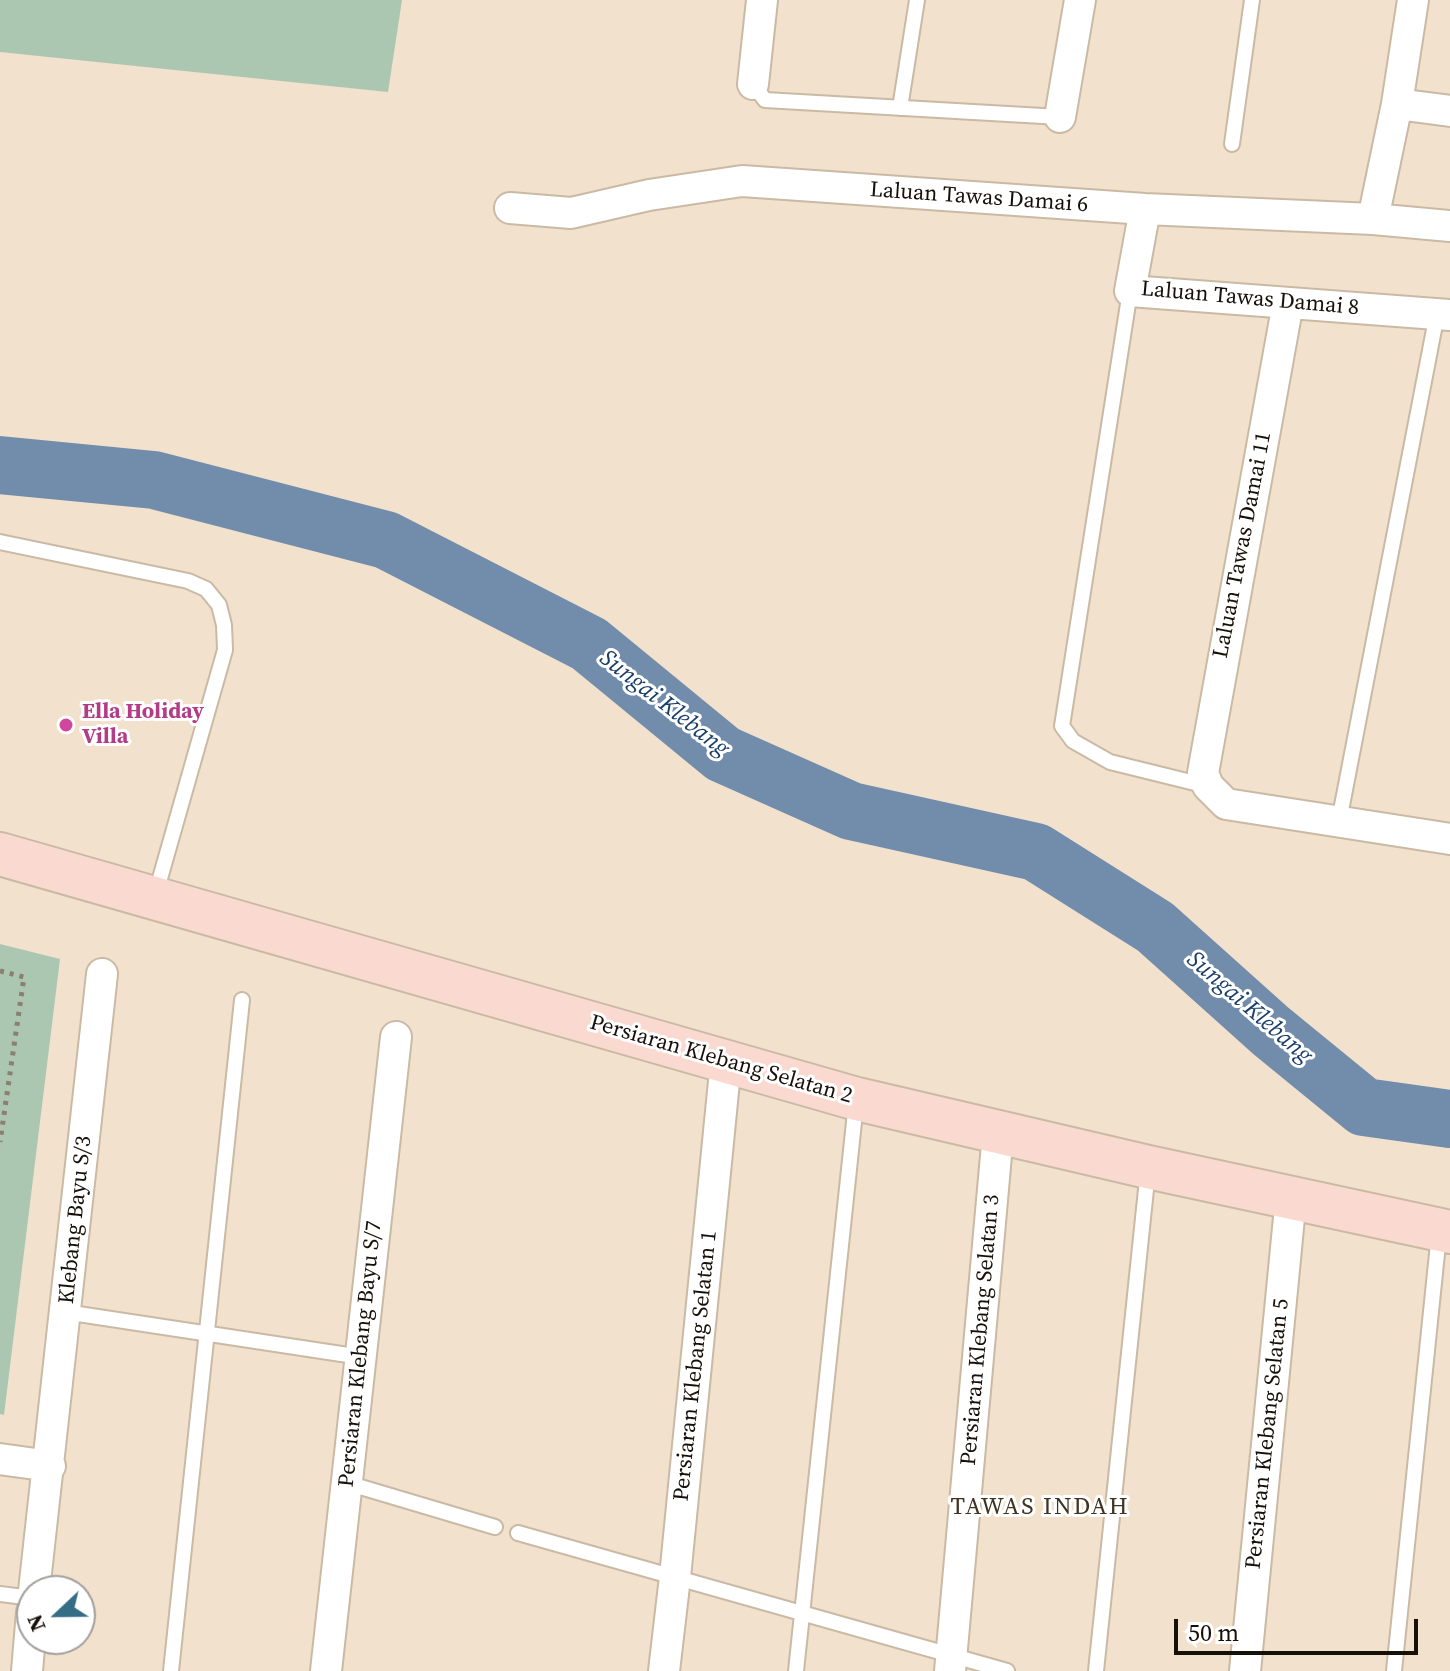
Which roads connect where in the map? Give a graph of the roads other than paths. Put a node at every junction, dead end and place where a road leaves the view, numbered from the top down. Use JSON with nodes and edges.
{"nodes":[{"id":1,"x":762,"y":0,"type":"edge"},
{"id":2,"x":917,"y":0,"type":"edge"},
{"id":3,"x":1080,"y":0,"type":"edge"},
{"id":4,"x":1252,"y":0,"type":"edge"},
{"id":5,"x":1413,"y":0,"type":"edge"},
{"id":6,"x":753,"y":84,"type":"joint"},
{"id":7,"x":1397,"y":104,"type":"junction"},
{"id":8,"x":900,"y":108,"type":"junction"},
{"id":9,"x":1450,"y":111,"type":"edge"},
{"id":10,"x":1060,"y":117,"type":"joint"},
{"id":11,"x":1232,"y":144,"type":"dead end"},
{"id":12,"x":510,"y":208,"type":"dead end"},
{"id":13,"x":1145,"y":209,"type":"junction"},
{"id":14,"x":1373,"y":219,"type":"junction"},
{"id":15,"x":1450,"y":226,"type":"edge"},
{"id":16,"x":1130,"y":291,"type":"junction"},
{"id":17,"x":1288,"y":303,"type":"junction"},
{"id":18,"x":1444,"y":315,"type":"edge"},
{"id":19,"x":0,"y":542,"type":"edge"},
{"id":20,"x":1208,"y":786,"type":"junction"},
{"id":21,"x":1339,"y":821,"type":"junction"},
{"id":22,"x":1450,"y":839,"type":"edge"},
{"id":23,"x":0,"y":854,"type":"edge"},
{"id":24,"x":155,"y":896,"type":"junction"},
{"id":25,"x":102,"y":974,"type":"dead end"},
{"id":26,"x":242,"y":1000,"type":"dead end"},
{"id":27,"x":396,"y":1037,"type":"dead end"},
{"id":28,"x":726,"y":1061,"type":"junction"},
{"id":29,"x":857,"y":1099,"type":"junction"},
{"id":30,"x":998,"y":1133,"type":"junction"},
{"id":31,"x":1148,"y":1167,"type":"junction"},
{"id":32,"x":1291,"y":1197,"type":"junction"},
{"id":33,"x":1445,"y":1231,"type":"edge"},
{"id":34,"x":65,"y":1312,"type":"junction"},
{"id":35,"x":207,"y":1335,"type":"junction"},
{"id":36,"x":361,"y":1357,"type":"junction"},
{"id":37,"x":0,"y":1459,"type":"edge"},
{"id":38,"x":50,"y":1466,"type":"junction"},
{"id":39,"x":347,"y":1483,"type":"junction"},
{"id":40,"x":495,"y":1527,"type":"dead end"},
{"id":41,"x":518,"y":1533,"type":"dead end"},
{"id":42,"x":36,"y":1575,"type":"edge"},
{"id":43,"x":675,"y":1577,"type":"junction"},
{"id":44,"x":803,"y":1613,"type":"junction"},
{"id":45,"x":951,"y":1663,"type":"edge"},
{"id":46,"x":171,"y":1671,"type":"edge"},
{"id":47,"x":326,"y":1671,"type":"edge"},
{"id":48,"x":664,"y":1671,"type":"edge"},
{"id":49,"x":796,"y":1671,"type":"edge"},
{"id":50,"x":1007,"y":1671,"type":"edge"},
{"id":51,"x":1096,"y":1671,"type":"edge"},
{"id":52,"x":1245,"y":1671,"type":"edge"},
{"id":53,"x":1394,"y":1671,"type":"edge"}],
"edges":[{"from":1,"to":6,"type":"street"},
{"from":2,"to":8,"type":"lane"},
{"from":3,"to":10,"type":"street"},
{"from":4,"to":11,"type":"lane"},
{"from":5,"to":7,"type":"street"},
{"from":6,"to":8,"type":"lane"},
{"from":7,"to":9,"type":"street"},
{"from":7,"to":14,"type":"street"},
{"from":8,"to":10,"type":"lane"},
{"from":12,"to":13,"type":"street","name":"Laluan Tawas Damai 6"},
{"from":13,"to":14,"type":"street","name":"Laluan Tawas Damai 6"},
{"from":13,"to":16,"type":"street","name":"Laluan Tawas Damai 8"},
{"from":14,"to":15,"type":"street","name":"Laluan Tawas Damai 6"},
{"from":16,"to":17,"type":"street","name":"Laluan Tawas Damai 8"},
{"from":16,"to":20,"type":"lane"},
{"from":17,"to":18,"type":"street","name":"Laluan Tawas Damai 8"},
{"from":17,"to":20,"type":"street","name":"Laluan Tawas Damai 11"},
{"from":18,"to":21,"type":"lane"},
{"from":19,"to":24,"type":"lane"},
{"from":20,"to":21,"type":"street"},
{"from":21,"to":22,"type":"street"},
{"from":23,"to":24,"type":"street","name":"Persiaran Klebang Selatan 2"},
{"from":24,"to":28,"type":"street","name":"Persiaran Klebang Selatan 2"},
{"from":25,"to":34,"type":"street","name":"Klebang Bayu S/3"},
{"from":26,"to":35,"type":"lane"},
{"from":27,"to":36,"type":"street","name":"Persiaran Klebang Bayu S/7"},
{"from":28,"to":29,"type":"street","name":"Persiaran Klebang Selatan 2"},
{"from":28,"to":43,"type":"street","name":"Persiaran Klebang Selatan 1"},
{"from":29,"to":30,"type":"street","name":"Persiaran Klebang Selatan 2"},
{"from":29,"to":44,"type":"lane"},
{"from":30,"to":31,"type":"street","name":"Persiaran Klebang Selatan 2"},
{"from":30,"to":45,"type":"street","name":"Persiaran Klebang Selatan 3"},
{"from":31,"to":32,"type":"street","name":"Persiaran Klebang Selatan 2"},
{"from":31,"to":51,"type":"lane"},
{"from":32,"to":33,"type":"street","name":"Persiaran Klebang Selatan 2"},
{"from":32,"to":52,"type":"street","name":"Persiaran Klebang Selatan 5"},
{"from":33,"to":53,"type":"lane"},
{"from":34,"to":35,"type":"lane"},
{"from":34,"to":38,"type":"street","name":"Klebang Bayu S/3"},
{"from":35,"to":36,"type":"lane"},
{"from":35,"to":46,"type":"lane"},
{"from":36,"to":39,"type":"street","name":"Persiaran Klebang Bayu S/7"},
{"from":37,"to":38,"type":"street"},
{"from":38,"to":42,"type":"street","name":"Klebang Bayu S/3"},
{"from":39,"to":40,"type":"lane"},
{"from":39,"to":47,"type":"street","name":"Persiaran Klebang Bayu S/7"},
{"from":41,"to":43,"type":"lane"},
{"from":43,"to":44,"type":"lane"},
{"from":43,"to":48,"type":"street","name":"Persiaran Klebang Selatan 1"},
{"from":44,"to":45,"type":"lane"},
{"from":44,"to":49,"type":"lane"},
{"from":45,"to":50,"type":"lane"}]}
